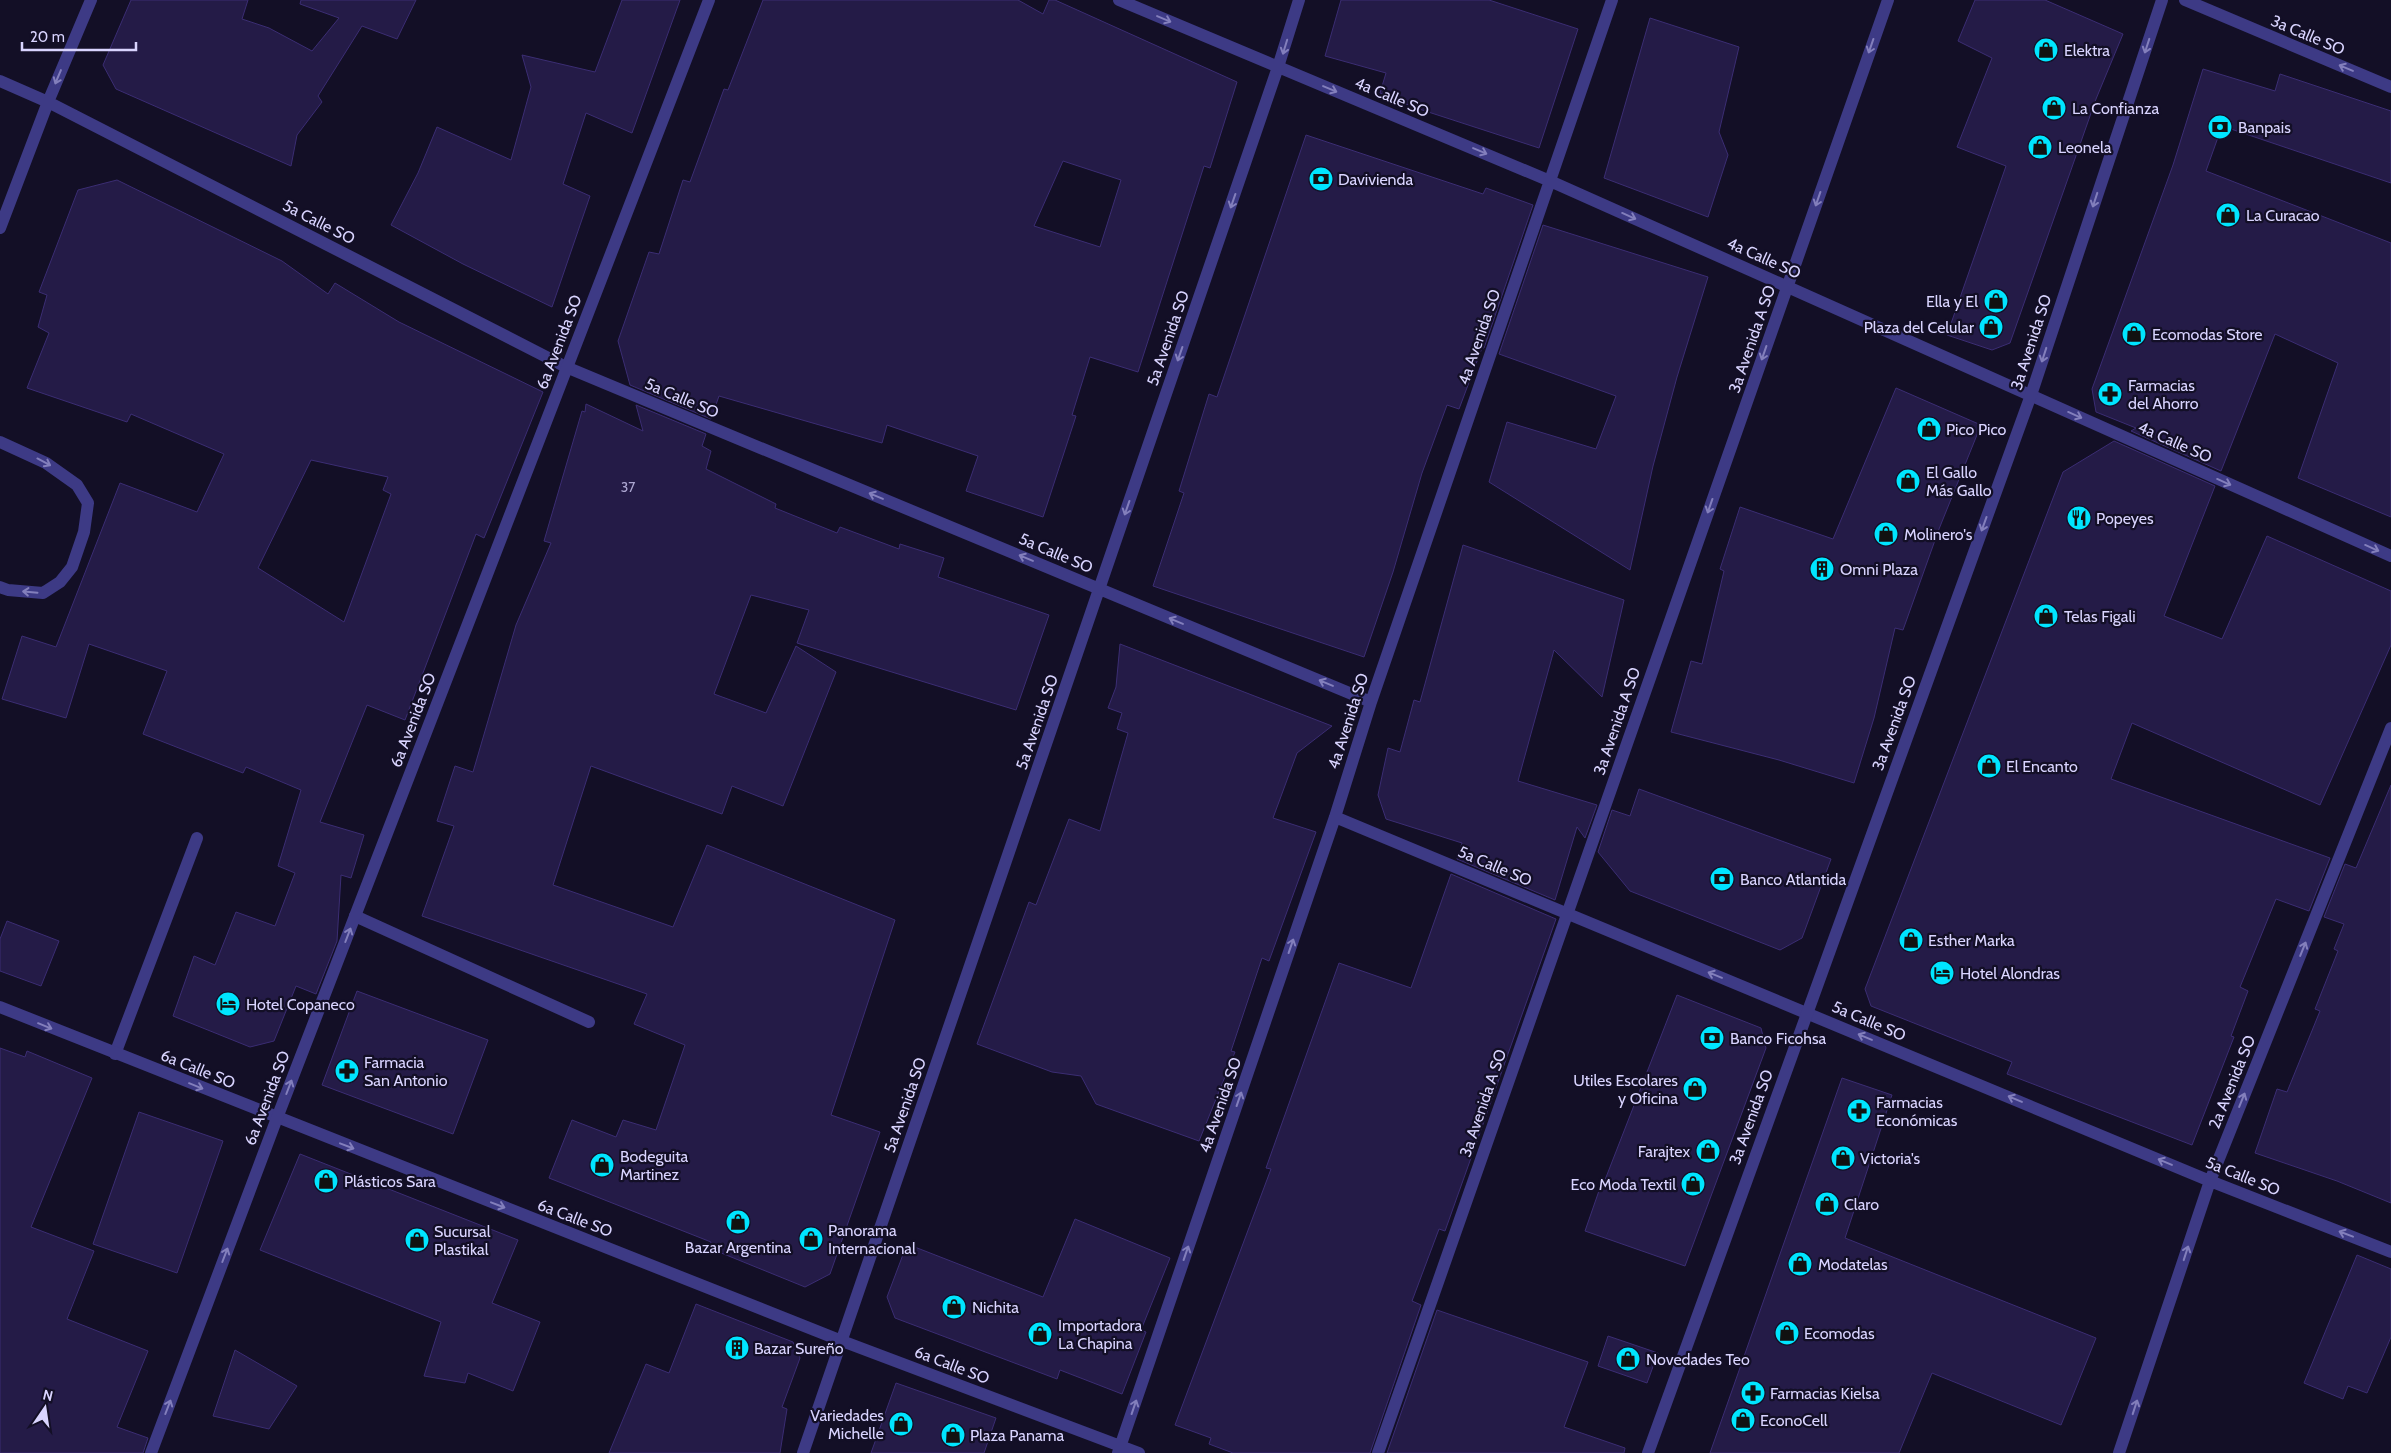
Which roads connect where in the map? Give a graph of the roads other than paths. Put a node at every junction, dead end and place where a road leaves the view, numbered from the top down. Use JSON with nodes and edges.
{"nodes":[{"id":1,"x":91,"y":0,"type":"edge"},
{"id":2,"x":709,"y":0,"type":"edge"},
{"id":3,"x":1119,"y":0,"type":"edge"},
{"id":4,"x":1299,"y":0,"type":"edge"},
{"id":5,"x":1612,"y":0,"type":"edge"},
{"id":6,"x":1888,"y":0,"type":"edge"},
{"id":7,"x":2162,"y":0,"type":"edge"},
{"id":8,"x":2185,"y":0,"type":"edge"},
{"id":9,"x":1278,"y":67,"type":"junction"},
{"id":10,"x":0,"y":81,"type":"edge"},
{"id":11,"x":2391,"y":87,"type":"edge"},
{"id":12,"x":48,"y":102,"type":"junction"},
{"id":13,"x":1550,"y":181,"type":"junction"},
{"id":14,"x":0,"y":228,"type":"edge"},
{"id":15,"x":1787,"y":287,"type":"junction"},
{"id":16,"x":566,"y":367,"type":"junction"},
{"id":17,"x":2031,"y":395,"type":"junction"},
{"id":18,"x":0,"y":442,"type":"edge"},
{"id":19,"x":2391,"y":556,"type":"edge"},
{"id":20,"x":0,"y":587,"type":"edge"},
{"id":21,"x":1099,"y":589,"type":"junction"},
{"id":22,"x":1371,"y":702,"type":"junction"},
{"id":23,"x":2391,"y":728,"type":"edge"},
{"id":24,"x":1336,"y":817,"type":"junction"},
{"id":25,"x":197,"y":838,"type":"dead end"},
{"id":26,"x":1567,"y":914,"type":"junction"},
{"id":27,"x":355,"y":916,"type":"junction"},
{"id":28,"x":0,"y":1007,"type":"edge"},
{"id":29,"x":1806,"y":1012,"type":"junction"},
{"id":30,"x":589,"y":1022,"type":"dead end"},
{"id":31,"x":115,"y":1054,"type":"junction"},
{"id":32,"x":277,"y":1118,"type":"junction"},
{"id":33,"x":2210,"y":1181,"type":"junction"},
{"id":34,"x":2391,"y":1252,"type":"edge"},
{"id":35,"x":842,"y":1341,"type":"junction"},
{"id":36,"x":1119,"y":1449,"type":"edge"},
{"id":37,"x":151,"y":1453,"type":"edge"},
{"id":38,"x":803,"y":1453,"type":"edge"},
{"id":39,"x":1140,"y":1453,"type":"edge"},
{"id":40,"x":1378,"y":1453,"type":"edge"},
{"id":41,"x":1648,"y":1453,"type":"edge"},
{"id":42,"x":2119,"y":1453,"type":"edge"}],
"edges":[{"from":1,"to":12,"type":"street","one_way":true},
{"from":2,"to":16,"type":"street","name":"6a Avenida SO"},
{"from":3,"to":9,"type":"street","name":"4a Calle SO","one_way":true},
{"from":4,"to":9,"type":"street","name":"5a Avenida SO","one_way":true},
{"from":5,"to":13,"type":"street","name":"4a Avenida SO"},
{"from":6,"to":15,"type":"street","name":"3a Avenida A SO","one_way":true},
{"from":7,"to":17,"type":"street","name":"3a Avenida SO","one_way":true},
{"from":11,"to":8,"type":"street","name":"3a Calle SO","one_way":true},
{"from":9,"to":13,"type":"street","name":"4a Calle SO","one_way":true},
{"from":9,"to":21,"type":"street","name":"5a Avenida SO","one_way":true},
{"from":10,"to":12,"type":"street","name":"5a Calle SO"},
{"from":12,"to":14,"type":"street"},
{"from":12,"to":16,"type":"street","name":"5a Calle SO"},
{"from":13,"to":15,"type":"street","name":"4a Calle SO","one_way":true},
{"from":13,"to":22,"type":"street","name":"4a Avenida SO"},
{"from":15,"to":17,"type":"street","name":"4a Calle SO"},
{"from":15,"to":26,"type":"street","name":"3a Avenida A SO","one_way":true},
{"from":21,"to":16,"type":"street","name":"5a Calle SO","one_way":true},
{"from":16,"to":27,"type":"street","name":"6a Avenida SO"},
{"from":17,"to":19,"type":"street","name":"4a Calle SO","one_way":true},
{"from":17,"to":29,"type":"street","name":"3a Avenida SO","one_way":true},
{"from":18,"to":20,"type":"street","one_way":true},
{"from":22,"to":21,"type":"street","name":"5a Calle SO","one_way":true},
{"from":21,"to":35,"type":"street","name":"5a Avenida SO"},
{"from":22,"to":24,"type":"street","name":"4a Avenida SO"},
{"from":33,"to":23,"type":"street","name":"2a Avenida SO","one_way":true},
{"from":24,"to":26,"type":"street","name":"5a Calle SO"},
{"from":36,"to":24,"type":"street","name":"4a Avenida SO","one_way":true},
{"from":25,"to":31,"type":"street"},
{"from":29,"to":26,"type":"street","name":"5a Calle SO","one_way":true},
{"from":26,"to":40,"type":"street","name":"3a Avenida A SO"},
{"from":27,"to":30,"type":"street"},
{"from":32,"to":27,"type":"street","name":"6a Avenida SO","one_way":true},
{"from":28,"to":31,"type":"street","name":"6a Calle SO","one_way":true},
{"from":33,"to":29,"type":"street","name":"5a Calle SO","one_way":true},
{"from":29,"to":41,"type":"street","name":"3a Avenida SO"},
{"from":31,"to":32,"type":"street","name":"6a Calle SO","one_way":true},
{"from":32,"to":35,"type":"street","name":"6a Calle SO","one_way":true},
{"from":37,"to":32,"type":"street","name":"6a Avenida SO","one_way":true},
{"from":34,"to":33,"type":"street","name":"5a Calle SO","one_way":true},
{"from":42,"to":33,"type":"street","name":"2a Avenida SO","one_way":true},
{"from":35,"to":36,"type":"street","name":"6a Calle SO"},
{"from":35,"to":38,"type":"street","name":"5a Avenida SO"},
{"from":36,"to":39,"type":"street","name":"6a Calle SO"}]}
